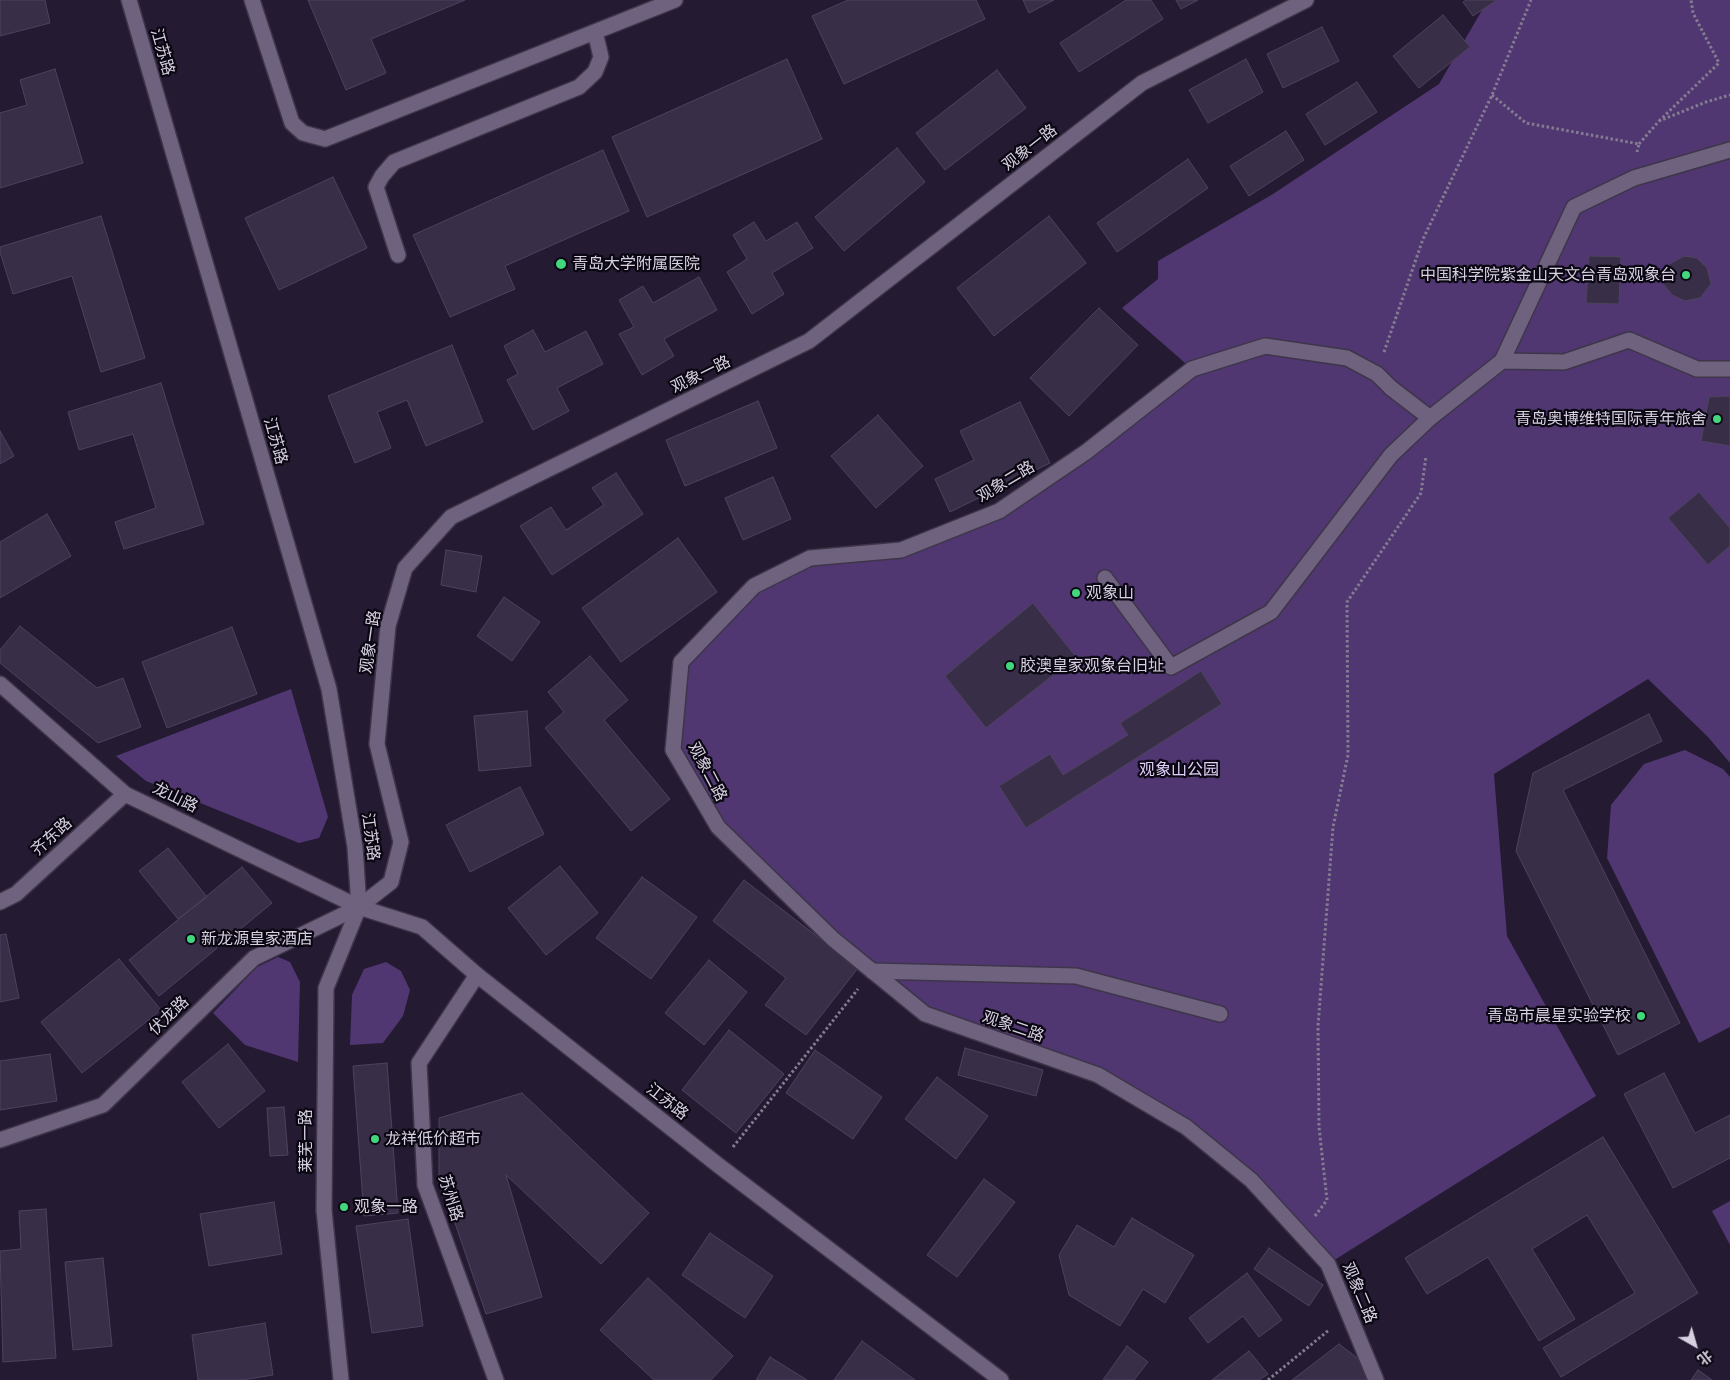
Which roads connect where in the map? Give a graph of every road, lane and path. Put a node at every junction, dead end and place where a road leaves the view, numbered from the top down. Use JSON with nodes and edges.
{"nodes":[{"id":1,"x":129,"y":0,"type":"edge"},
{"id":2,"x":252,"y":0,"type":"edge"},
{"id":3,"x":675,"y":0,"type":"edge"},
{"id":4,"x":1306,"y":0,"type":"edge"},
{"id":5,"x":1531,"y":0,"type":"edge"},
{"id":6,"x":1691,"y":0,"type":"edge"},
{"id":7,"x":595,"y":32,"type":"junction"},
{"id":8,"x":1492,"y":95,"type":"junction"},
{"id":9,"x":1730,"y":96,"type":"edge"},
{"id":10,"x":1659,"y":121,"type":"junction"},
{"id":11,"x":1638,"y":144,"type":"junction"},
{"id":12,"x":1730,"y":150,"type":"edge"},
{"id":13,"x":1634,"y":178,"type":"junction"},
{"id":14,"x":398,"y":255,"type":"dead end"},
{"id":15,"x":1502,"y":361,"type":"junction"},
{"id":16,"x":1730,"y":369,"type":"edge"},
{"id":17,"x":1377,"y":374,"type":"junction"},
{"id":18,"x":1430,"y":418,"type":"junction"},
{"id":19,"x":1105,"y":578,"type":"dead end"},
{"id":20,"x":0,"y":684,"type":"edge"},
{"id":21,"x":125,"y":794,"type":"junction"},
{"id":22,"x":0,"y":902,"type":"edge"},
{"id":23,"x":359,"y":907,"type":"junction"},
{"id":24,"x":872,"y":971,"type":"junction"},
{"id":25,"x":477,"y":975,"type":"junction"},
{"id":26,"x":1220,"y":1014,"type":"dead end"},
{"id":27,"x":0,"y":1140,"type":"edge"},
{"id":28,"x":718,"y":1165,"type":"junction"},
{"id":29,"x":1300,"y":1234,"type":"junction"},
{"id":30,"x":1348,"y":1315,"type":"junction"},
{"id":31,"x":341,"y":1380,"type":"edge"},
{"id":32,"x":496,"y":1380,"type":"edge"},
{"id":33,"x":1001,"y":1380,"type":"edge"},
{"id":34,"x":1268,"y":1380,"type":"edge"},
{"id":35,"x":1376,"y":1380,"type":"edge"}],
"edges":[{"from":1,"to":23,"type":"street","name":"江苏路"},
{"from":2,"to":7,"type":"street"},
{"from":3,"to":7,"type":"street"},
{"from":4,"to":23,"type":"street","name":"观象一路"},
{"from":5,"to":8,"type":"path"},
{"from":6,"to":10,"type":"path"},
{"from":7,"to":14,"type":"street"},
{"from":8,"to":11,"type":"path"},
{"from":8,"to":17,"type":"path"},
{"from":9,"to":10,"type":"path"},
{"from":10,"to":11,"type":"path"},
{"from":11,"to":13,"type":"path"},
{"from":12,"to":13,"type":"street"},
{"from":13,"to":15,"type":"street"},
{"from":15,"to":16,"type":"street"},
{"from":15,"to":18,"type":"street"},
{"from":17,"to":18,"type":"street","name":"观象二路"},
{"from":17,"to":24,"type":"street","name":"观象二路"},
{"from":18,"to":19,"type":"street"},
{"from":18,"to":29,"type":"path"},
{"from":20,"to":21,"type":"street","name":"龙山路"},
{"from":21,"to":22,"type":"street","name":"齐东路"},
{"from":21,"to":23,"type":"street","name":"龙山路"},
{"from":23,"to":25,"type":"street","name":"江苏路"},
{"from":23,"to":27,"type":"street","name":"伏龙路"},
{"from":23,"to":31,"type":"street","name":"莱芜一路"},
{"from":24,"to":26,"type":"street"},
{"from":24,"to":28,"type":"path"},
{"from":24,"to":29,"type":"street","name":"观象二路"},
{"from":25,"to":28,"type":"street","name":"江苏路"},
{"from":25,"to":32,"type":"street","name":"苏州路"},
{"from":28,"to":33,"type":"street","name":"江苏路"},
{"from":29,"to":30,"type":"street","name":"观象二路"},
{"from":30,"to":34,"type":"path"},
{"from":30,"to":35,"type":"street","name":"观象二路"}]}
